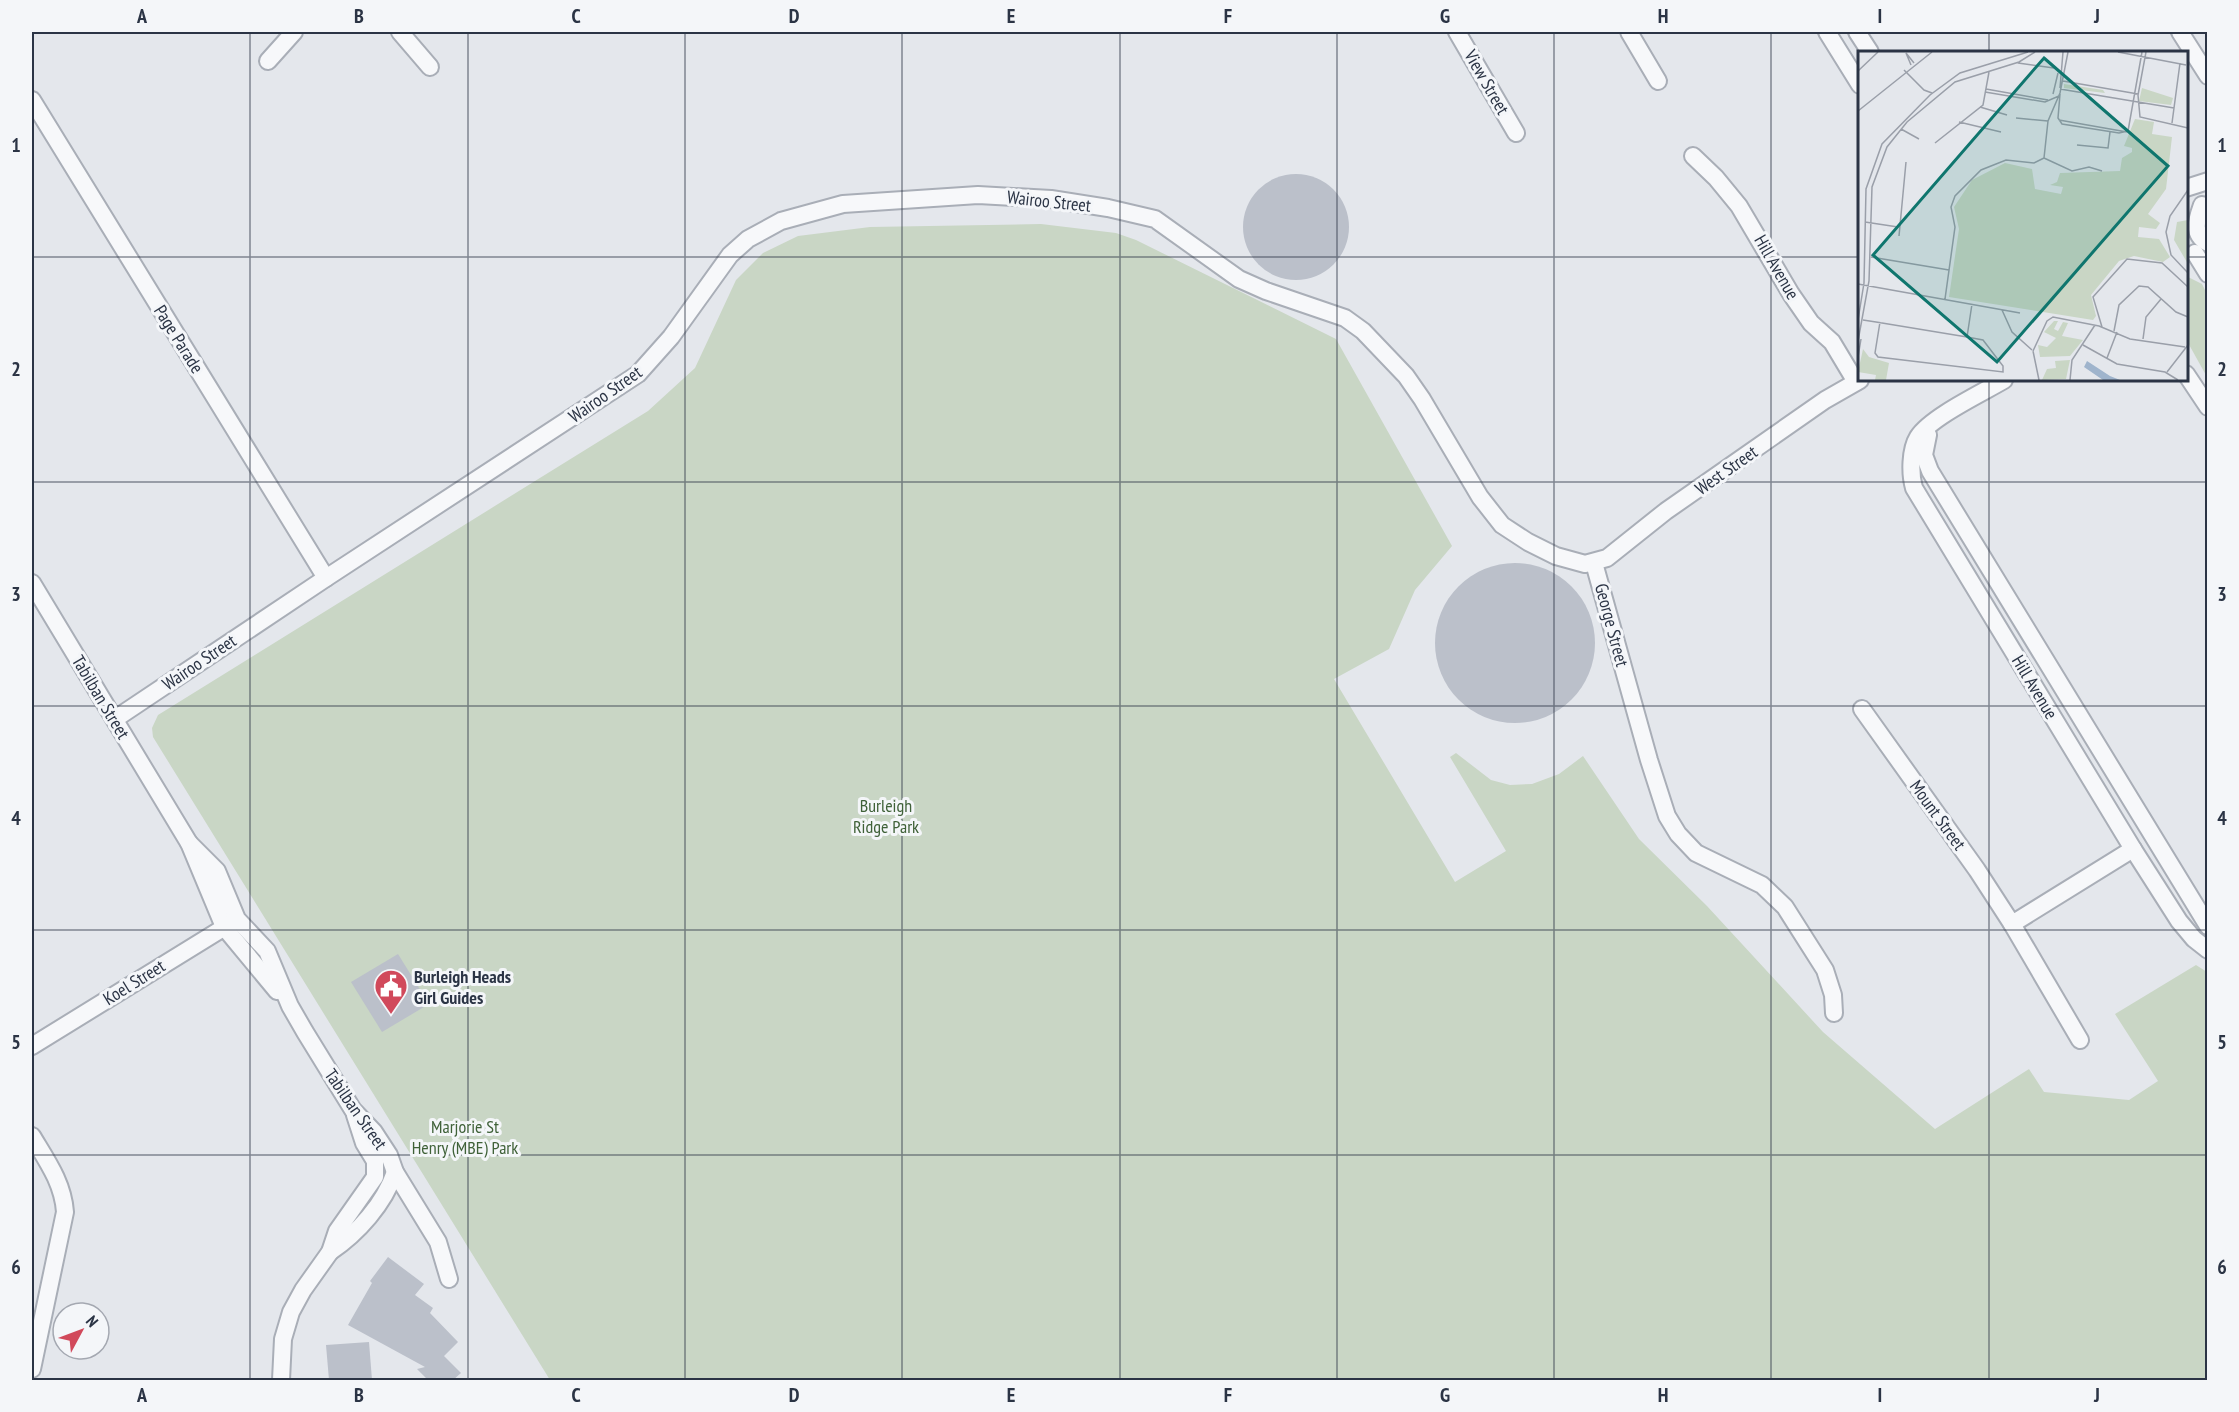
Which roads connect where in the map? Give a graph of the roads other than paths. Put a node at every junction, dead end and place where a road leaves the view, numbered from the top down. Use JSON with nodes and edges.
{"nodes":[{"id":1,"x":294,"y":32,"type":"edge"},
{"id":2,"x":400,"y":32,"type":"edge"},
{"id":3,"x":1457,"y":32,"type":"edge"},
{"id":4,"x":1629,"y":32,"type":"edge"},
{"id":5,"x":1827,"y":32,"type":"edge"},
{"id":6,"x":1857,"y":32,"type":"edge"},
{"id":7,"x":2180,"y":32,"type":"edge"},
{"id":8,"x":1869,"y":51,"type":"edge"},
{"id":9,"x":268,"y":61,"type":"dead end"},
{"id":10,"x":430,"y":67,"type":"dead end"},
{"id":11,"x":2208,"y":76,"type":"edge"},
{"id":12,"x":1658,"y":81,"type":"dead end"},
{"id":13,"x":1858,"y":82,"type":"edge"},
{"id":14,"x":32,"y":100,"type":"edge"},
{"id":15,"x":1516,"y":134,"type":"dead end"},
{"id":16,"x":1693,"y":156,"type":"dead end"},
{"id":17,"x":2208,"y":181,"type":"edge"},
{"id":18,"x":2188,"y":188,"type":"edge"},
{"id":19,"x":2205,"y":202,"type":"edge"},
{"id":20,"x":2188,"y":221,"type":"edge"},
{"id":21,"x":1180,"y":236,"type":"joint"},
{"id":22,"x":2197,"y":250,"type":"edge"},
{"id":23,"x":2208,"y":274,"type":"edge"},
{"id":24,"x":2188,"y":376,"type":"edge"},
{"id":25,"x":1858,"y":380,"type":"edge"},
{"id":26,"x":2002,"y":381,"type":"edge"},
{"id":27,"x":2208,"y":407,"type":"edge"},
{"id":28,"x":1941,"y":417,"type":"junction"},
{"id":29,"x":1594,"y":563,"type":"junction"},
{"id":30,"x":326,"y":578,"type":"junction"},
{"id":31,"x":32,"y":583,"type":"edge"},
{"id":32,"x":1862,"y":709,"type":"dead end"},
{"id":33,"x":115,"y":719,"type":"junction"},
{"id":34,"x":2133,"y":849,"type":"junction"},
{"id":35,"x":231,"y":923,"type":"junction"},
{"id":36,"x":2012,"y":924,"type":"junction"},
{"id":37,"x":2208,"y":926,"type":"edge"},
{"id":38,"x":2208,"y":950,"type":"edge"},
{"id":39,"x":1834,"y":1013,"type":"dead end"},
{"id":40,"x":2080,"y":1040,"type":"dead end"},
{"id":41,"x":32,"y":1046,"type":"edge"},
{"id":42,"x":353,"y":1110,"type":"junction"},
{"id":43,"x":32,"y":1136,"type":"edge"},
{"id":44,"x":376,"y":1170,"type":"junction"},
{"id":45,"x":395,"y":1172,"type":"junction"},
{"id":46,"x":330,"y":1252,"type":"junction"},
{"id":47,"x":449,"y":1279,"type":"dead end"},
{"id":48,"x":32,"y":1369,"type":"edge"},
{"id":49,"x":281,"y":1380,"type":"edge"}],
"edges":[{"from":1,"to":9,"type":"street"},
{"from":2,"to":10,"type":"street"},
{"from":3,"to":15,"type":"street","name":"View Street"},
{"from":4,"to":12,"type":"street"},
{"from":5,"to":13,"type":"street"},
{"from":6,"to":8,"type":"street"},
{"from":7,"to":11,"type":"street"},
{"from":14,"to":30,"type":"street","name":"Page Parade"},
{"from":16,"to":25,"type":"street","name":"Hill Avenue"},
{"from":17,"to":18,"type":"street"},
{"from":19,"to":20,"type":"street"},
{"from":19,"to":22,"type":"street"},
{"from":21,"to":29,"type":"street","name":"George Street"},
{"from":21,"to":30,"type":"street","name":"Wairoo Street"},
{"from":22,"to":23,"type":"street"},
{"from":24,"to":27,"type":"street"},
{"from":25,"to":29,"type":"street","name":"West Street"},
{"from":26,"to":28,"type":"street","name":"Hill Avenue"},
{"from":28,"to":34,"type":"street","name":"Hill Avenue"},
{"from":28,"to":37,"type":"street","name":"Hill Avenue"},
{"from":29,"to":39,"type":"street","name":"George Street"},
{"from":30,"to":33,"type":"street","name":"Wairoo Street"},
{"from":31,"to":33,"type":"street","name":"Tabilban Street"},
{"from":32,"to":36,"type":"street","name":"Mount Street"},
{"from":33,"to":35,"type":"street","name":"Tabilban Street"},
{"from":34,"to":36,"type":"street"},
{"from":34,"to":38,"type":"street","name":"Hill Avenue"},
{"from":35,"to":41,"type":"street","name":"Koel Street"},
{"from":35,"to":42,"type":"street","name":"Tabilban Street"},
{"from":36,"to":40,"type":"street","name":"Mount Street"},
{"from":42,"to":44,"type":"street"},
{"from":42,"to":45,"type":"street","name":"Tabilban Street"},
{"from":43,"to":48,"type":"street"},
{"from":44,"to":45,"type":"street"},
{"from":44,"to":46,"type":"street"},
{"from":45,"to":46,"type":"street"},
{"from":45,"to":47,"type":"street","name":"Tabilban Street"},
{"from":46,"to":49,"type":"street"}]}
